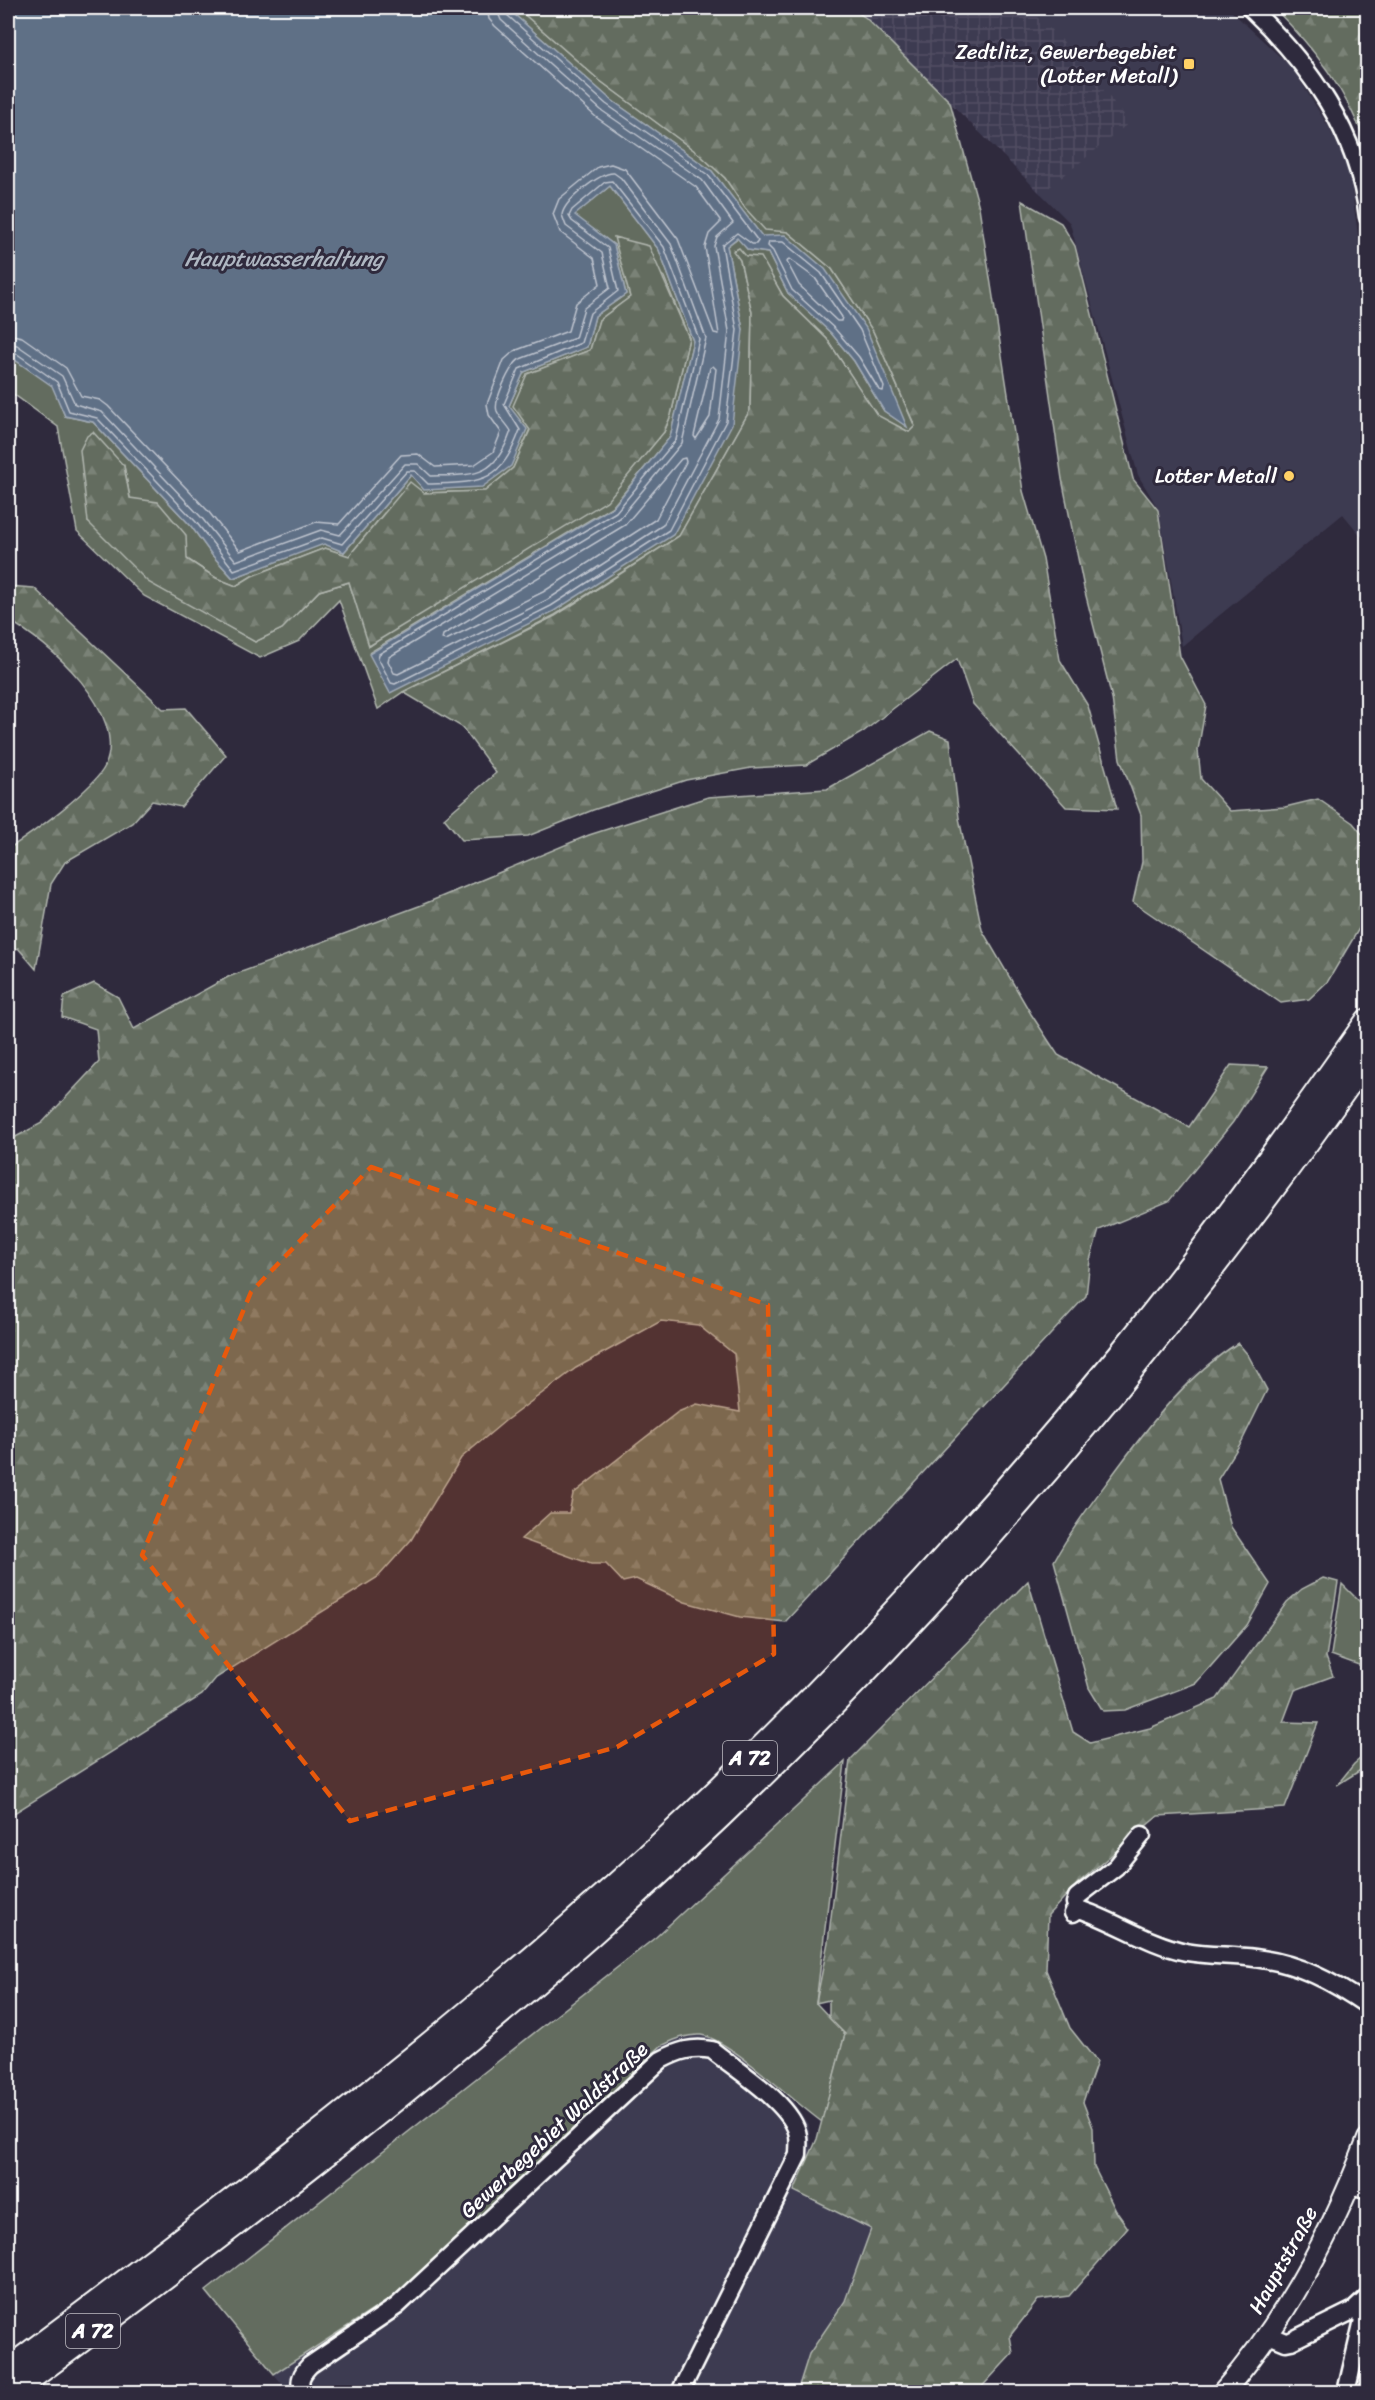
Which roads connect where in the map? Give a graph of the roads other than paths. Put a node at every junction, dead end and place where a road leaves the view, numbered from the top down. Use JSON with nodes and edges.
{"nodes":[{"id":1,"x":1250,"y":8,"type":"edge"},
{"id":2,"x":1368,"y":216,"type":"edge"},
{"id":3,"x":1368,"y":1021,"type":"edge"},
{"id":4,"x":1368,"y":1056,"type":"edge"},
{"id":5,"x":1142,"y":1835,"type":"dead end"},
{"id":6,"x":1368,"y":2006,"type":"edge"},
{"id":7,"x":1368,"y":2139,"type":"edge"},
{"id":8,"x":1351,"y":2181,"type":"junction"},
{"id":9,"x":1368,"y":2192,"type":"edge"},
{"id":10,"x":1368,"y":2297,"type":"edge"},
{"id":11,"x":1354,"y":2310,"type":"junction"},
{"id":12,"x":1269,"y":2335,"type":"junction"},
{"id":13,"x":8,"y":2370,"type":"edge"},
{"id":14,"x":11,"y":2392,"type":"edge"},
{"id":15,"x":303,"y":2392,"type":"edge"},
{"id":16,"x":680,"y":2392,"type":"edge"},
{"id":17,"x":1223,"y":2392,"type":"edge"},
{"id":18,"x":1346,"y":2392,"type":"edge"}],
"edges":[{"from":1,"to":2,"type":"street"},
{"from":3,"to":13,"type":"highway","number":"A 72"},
{"from":4,"to":14,"type":"highway","number":"A 72"},
{"from":5,"to":6,"type":"street"},
{"from":7,"to":8,"type":"main road","name":"Hauptstraße"},
{"from":8,"to":9,"type":"street"},
{"from":8,"to":12,"type":"main road","name":"Hauptstraße"},
{"from":10,"to":11,"type":"street"},
{"from":11,"to":12,"type":"street"},
{"from":11,"to":18,"type":"street"},
{"from":12,"to":17,"type":"main road","name":"Hauptstraße"},
{"from":15,"to":16,"type":"street","name":"Gewerbegebiet Waldstraße"}]}
